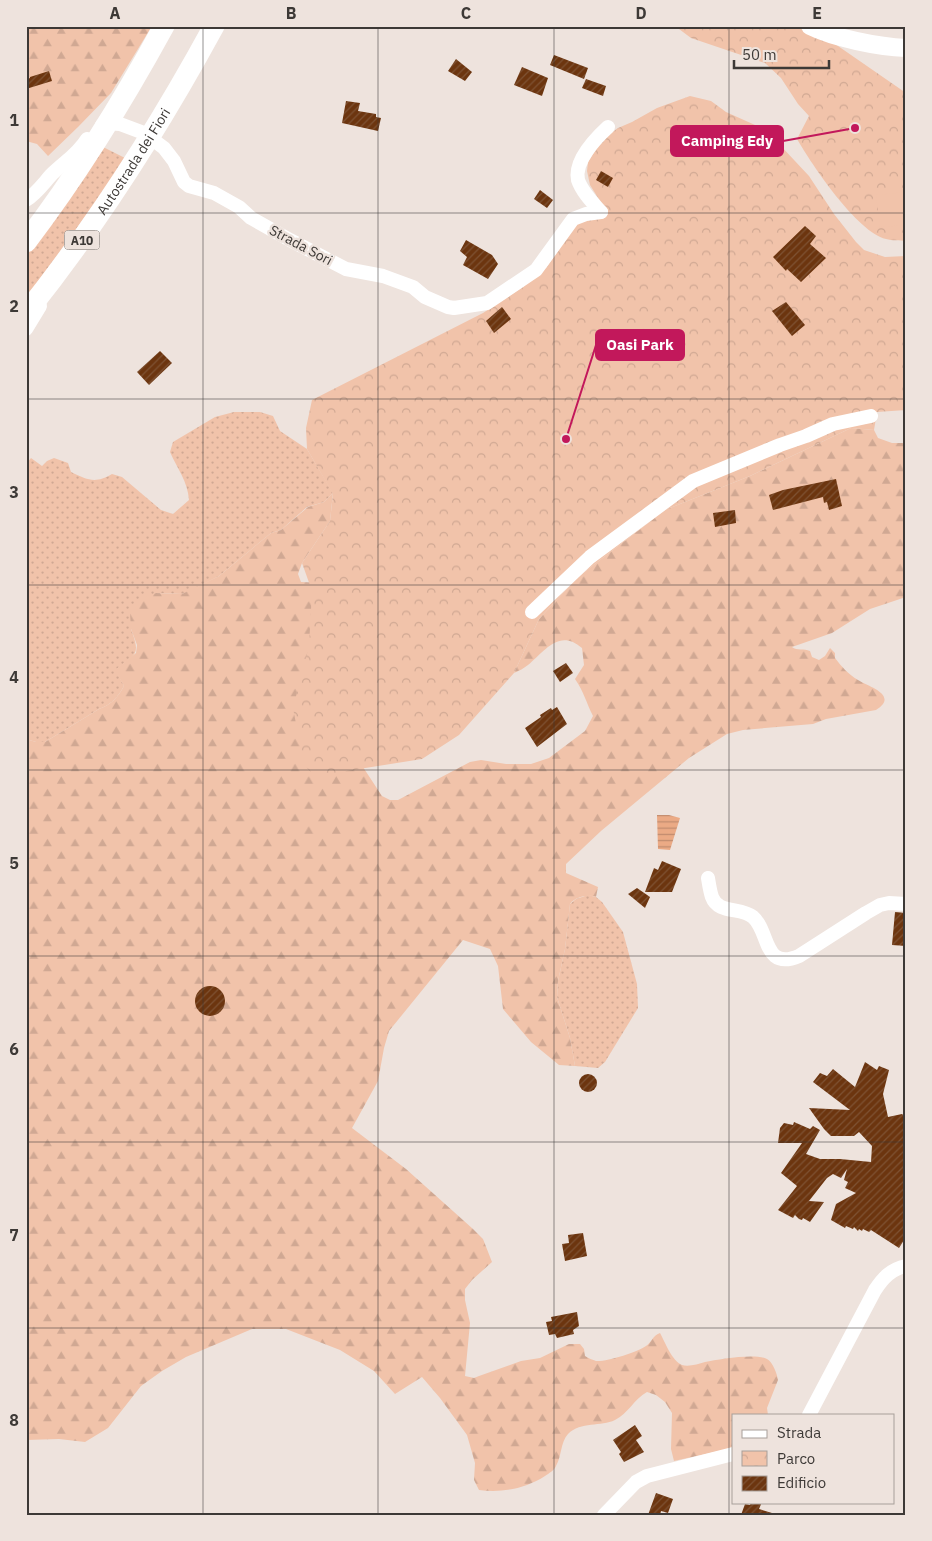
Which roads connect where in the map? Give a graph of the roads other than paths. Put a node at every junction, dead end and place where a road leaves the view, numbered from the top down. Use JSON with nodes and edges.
{"nodes":[{"id":1,"x":164,"y":26,"type":"edge"},
{"id":2,"x":214,"y":26,"type":"edge"},
{"id":3,"x":810,"y":26,"type":"edge"},
{"id":4,"x":906,"y":48,"type":"edge"},
{"id":5,"x":608,"y":127,"type":"dead end"},
{"id":6,"x":52,"y":175,"type":"junction"},
{"id":7,"x":26,"y":188,"type":"edge"},
{"id":8,"x":26,"y":200,"type":"edge"},
{"id":9,"x":26,"y":242,"type":"edge"},
{"id":10,"x":46,"y":288,"type":"junction"},
{"id":11,"x":26,"y":313,"type":"edge"},
{"id":12,"x":26,"y":329,"type":"edge"},
{"id":13,"x":871,"y":416,"type":"dead end"},
{"id":14,"x":532,"y":612,"type":"dead end"},
{"id":15,"x":708,"y":878,"type":"dead end"},
{"id":16,"x":906,"y":904,"type":"edge"},
{"id":17,"x":906,"y":1266,"type":"edge"},
{"id":18,"x":810,"y":1414,"type":"edge"},
{"id":19,"x":732,"y":1454,"type":"edge"},
{"id":20,"x":619,"y":1499,"type":"junction"},
{"id":21,"x":604,"y":1515,"type":"edge"},
{"id":22,"x":618,"y":1515,"type":"edge"}],
"edges":[{"from":1,"to":9,"type":"highway"},
{"from":2,"to":10,"type":"highway","name":"Autostrada dei Fiori","number":"A10"},
{"from":3,"to":4,"type":"main road"},
{"from":5,"to":6,"type":"street","name":"Strada Sori"},
{"from":6,"to":7,"type":"street"},
{"from":6,"to":8,"type":"street","name":"Strada Sori"},
{"from":10,"to":11,"type":"highway","name":"Autostrada dei Fiori","number":"A10"},
{"from":10,"to":12,"type":"street"},
{"from":13,"to":14,"type":"street"},
{"from":15,"to":16,"type":"street"},
{"from":17,"to":18,"type":"street"},
{"from":19,"to":20,"type":"street"},
{"from":20,"to":21,"type":"street"},
{"from":20,"to":22,"type":"street"}]}
